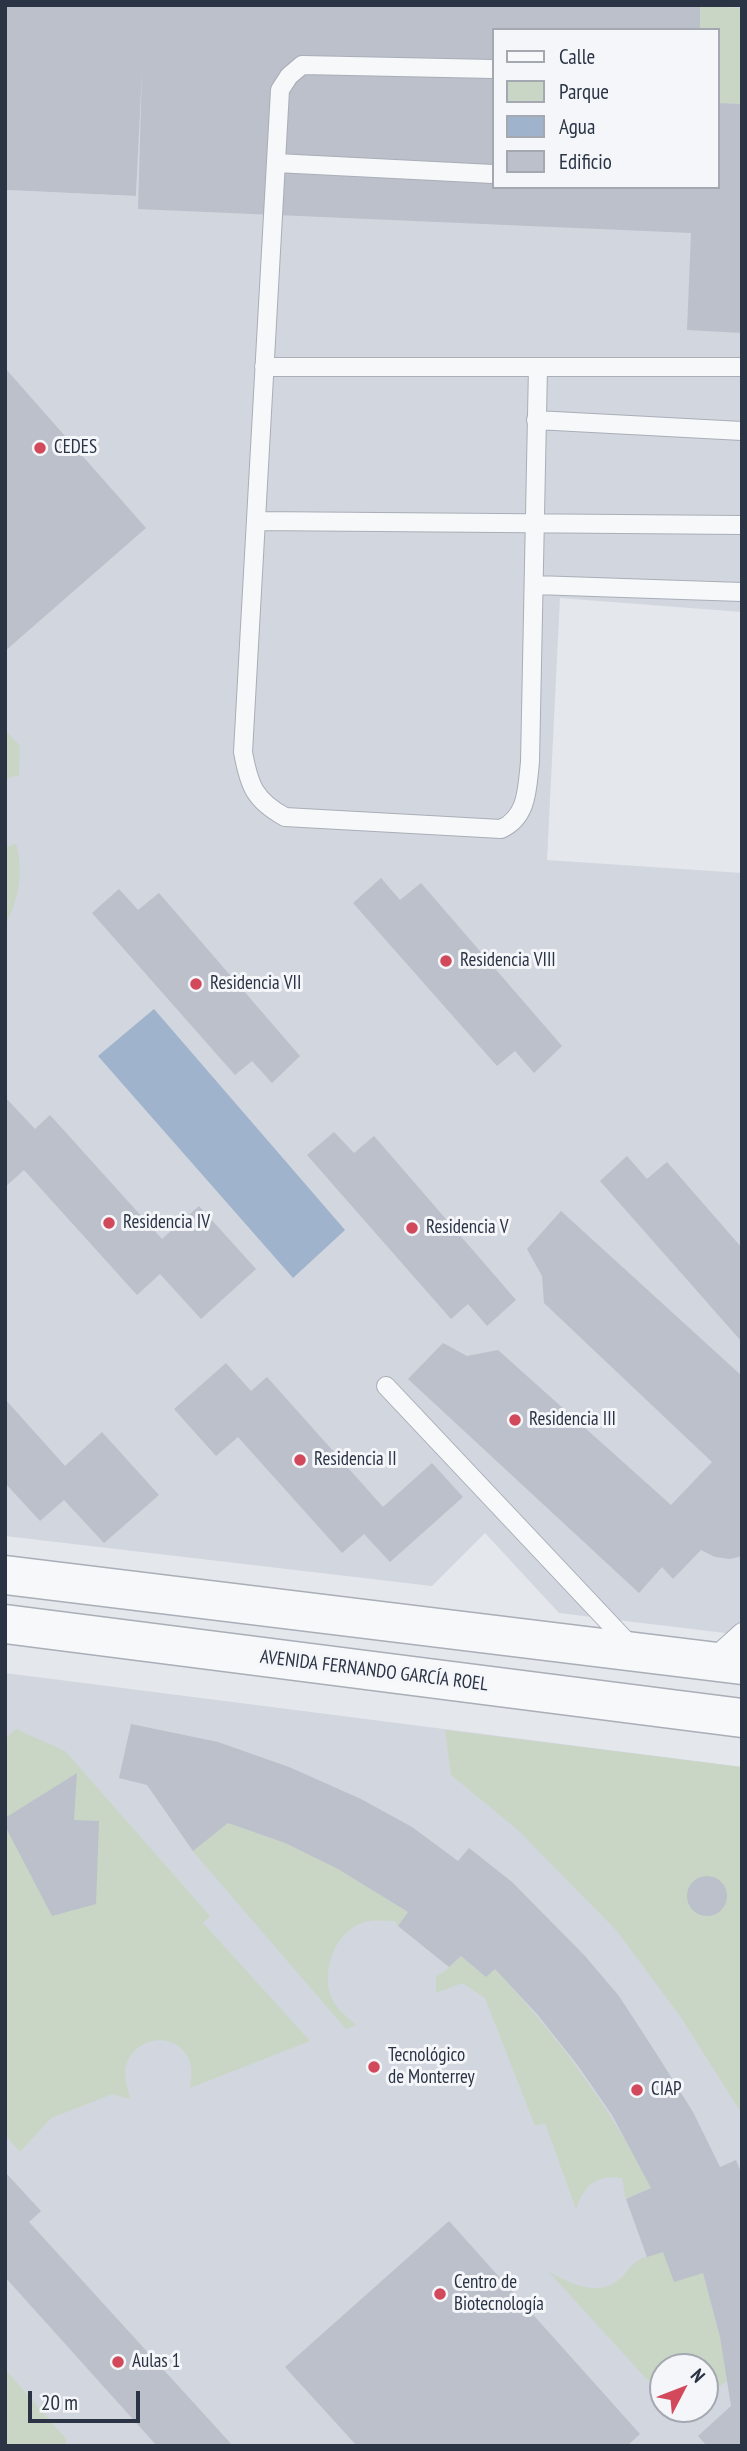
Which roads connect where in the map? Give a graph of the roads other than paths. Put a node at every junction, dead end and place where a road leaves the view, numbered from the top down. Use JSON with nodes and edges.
{"nodes":[{"id":1,"x":491,"y":69,"type":"edge"},
{"id":2,"x":276,"y":163,"type":"junction"},
{"id":3,"x":491,"y":174,"type":"edge"},
{"id":4,"x":264,"y":367,"type":"junction"},
{"id":5,"x":538,"y":367,"type":"junction"},
{"id":6,"x":742,"y":367,"type":"edge"},
{"id":7,"x":536,"y":420,"type":"junction"},
{"id":8,"x":742,"y":431,"type":"edge"},
{"id":9,"x":256,"y":521,"type":"junction"},
{"id":10,"x":536,"y":523,"type":"junction"},
{"id":11,"x":742,"y":525,"type":"edge"},
{"id":12,"x":535,"y":584,"type":"junction"},
{"id":13,"x":742,"y":592,"type":"edge"},
{"id":14,"x":386,"y":1386,"type":"dead end"},
{"id":15,"x":5,"y":1575,"type":"edge"},
{"id":16,"x":5,"y":1625,"type":"edge"},
{"id":17,"x":742,"y":1632,"type":"edge"},
{"id":18,"x":637,"y":1653,"type":"junction"},
{"id":19,"x":726,"y":1663,"type":"edge"},
{"id":20,"x":742,"y":1718,"type":"edge"}],
"edges":[{"from":1,"to":2,"type":"lane"},
{"from":2,"to":3,"type":"lane"},
{"from":2,"to":4,"type":"lane"},
{"from":4,"to":5,"type":"lane"},
{"from":4,"to":9,"type":"lane"},
{"from":5,"to":6,"type":"lane"},
{"from":5,"to":7,"type":"lane"},
{"from":7,"to":8,"type":"lane"},
{"from":7,"to":10,"type":"lane"},
{"from":9,"to":10,"type":"lane"},
{"from":9,"to":12,"type":"lane"},
{"from":10,"to":11,"type":"lane"},
{"from":10,"to":12,"type":"lane"},
{"from":12,"to":13,"type":"lane"},
{"from":14,"to":18,"type":"lane"},
{"from":15,"to":18,"type":"street"},
{"from":16,"to":20,"type":"street","name":"AVENIDA FERNANDO GARCÍA ROEL"},
{"from":17,"to":19,"type":"lane"},
{"from":18,"to":19,"type":"street"}]}
